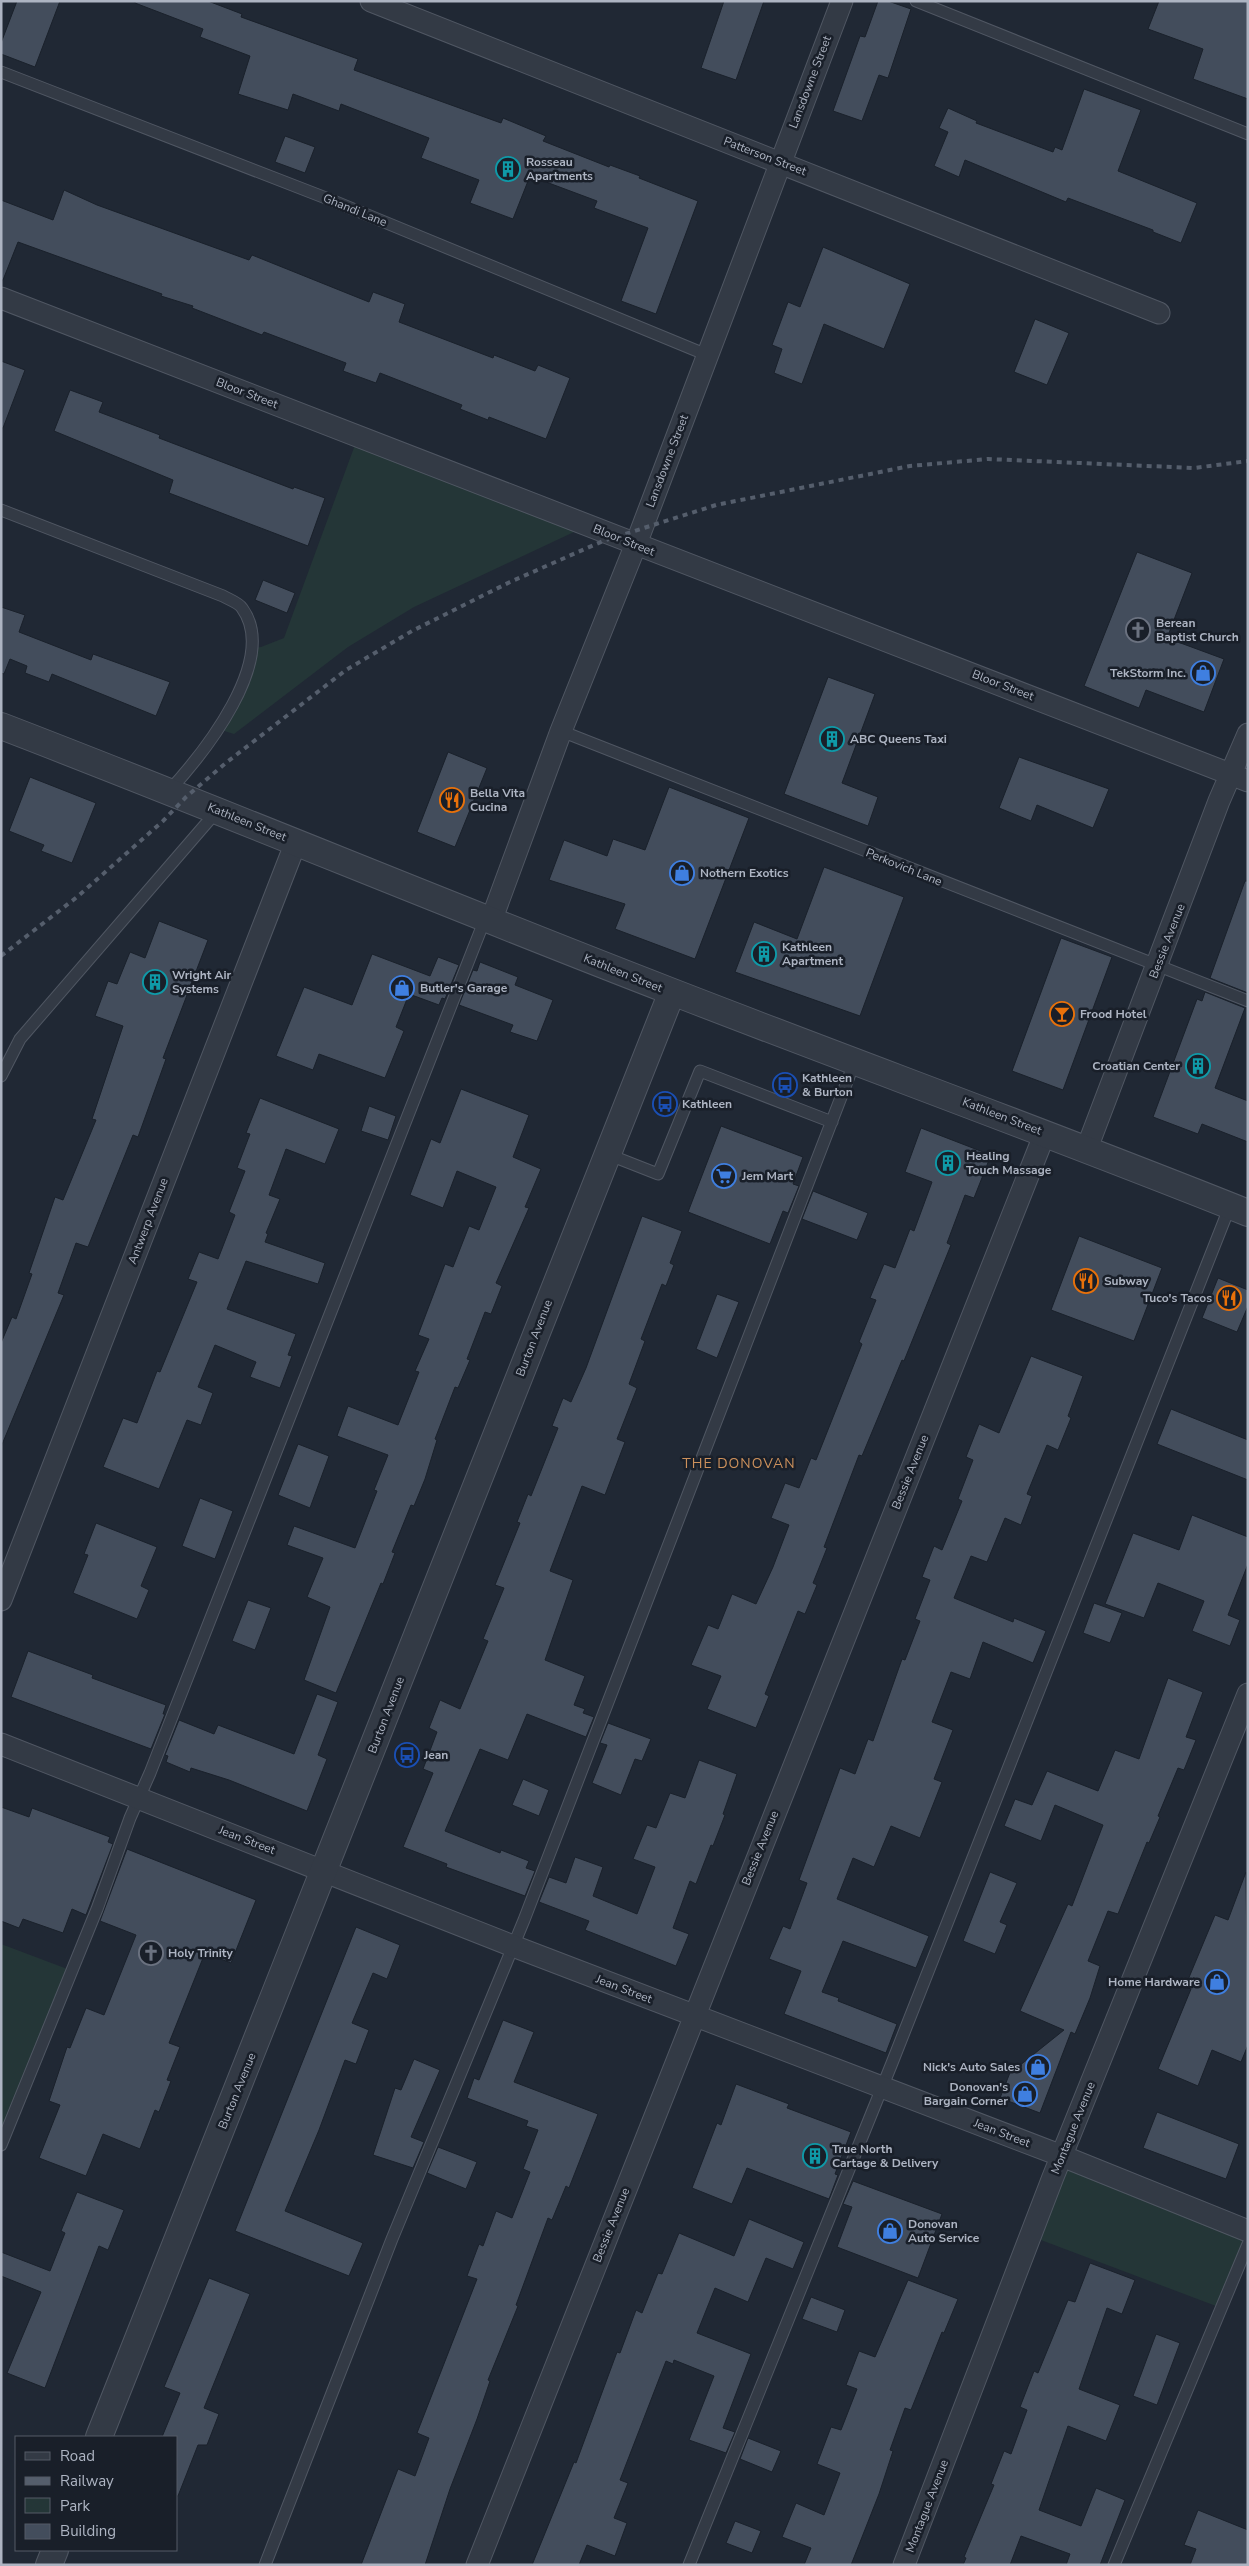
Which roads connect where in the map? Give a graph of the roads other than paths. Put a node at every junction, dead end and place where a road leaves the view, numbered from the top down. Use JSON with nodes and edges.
{"nodes":[{"id":1,"x":370,"y":1,"type":"edge"},
{"id":2,"x":842,"y":1,"type":"edge"},
{"id":3,"x":916,"y":1,"type":"edge"},
{"id":4,"x":1,"y":72,"type":"edge"},
{"id":5,"x":1248,"y":134,"type":"edge"},
{"id":6,"x":780,"y":162,"type":"junction"},
{"id":7,"x":1,"y":298,"type":"edge"},
{"id":8,"x":1158,"y":314,"type":"dead end"},
{"id":9,"x":707,"y":354,"type":"junction"},
{"id":10,"x":1,"y":510,"type":"edge"},
{"id":11,"x":636,"y":544,"type":"junction"},
{"id":12,"x":1,"y":726,"type":"edge"},
{"id":13,"x":561,"y":731,"type":"junction"},
{"id":14,"x":1248,"y":734,"type":"edge"},
{"id":15,"x":1240,"y":777,"type":"edge"},
{"id":16,"x":169,"y":791,"type":"junction"},
{"id":17,"x":218,"y":810,"type":"junction"},
{"id":18,"x":296,"y":842,"type":"junction"},
{"id":19,"x":488,"y":919,"type":"junction"},
{"id":20,"x":1158,"y":967,"type":"junction"},
{"id":21,"x":672,"y":992,"type":"junction"},
{"id":22,"x":1248,"y":1001,"type":"edge"},
{"id":23,"x":856,"y":1061,"type":"junction"},
{"id":24,"x":1,"y":1076,"type":"edge"},
{"id":25,"x":832,"y":1122,"type":"junction"},
{"id":26,"x":1045,"y":1133,"type":"junction"},
{"id":27,"x":1087,"y":1148,"type":"junction"},
{"id":28,"x":607,"y":1154,"type":"junction"},
{"id":29,"x":1239,"y":1210,"type":"edge"},
{"id":30,"x":1,"y":1600,"type":"edge"},
{"id":31,"x":1248,"y":1694,"type":"edge"},
{"id":32,"x":1,"y":1744,"type":"edge"},
{"id":33,"x":140,"y":1799,"type":"junction"},
{"id":34,"x":325,"y":1870,"type":"junction"},
{"id":35,"x":513,"y":1946,"type":"junction"},
{"id":36,"x":694,"y":2016,"type":"junction"},
{"id":37,"x":882,"y":2087,"type":"junction"},
{"id":38,"x":1,"y":2145,"type":"edge"},
{"id":39,"x":1062,"y":2156,"type":"junction"},
{"id":40,"x":1248,"y":2231,"type":"edge"},
{"id":41,"x":1248,"y":2244,"type":"edge"},
{"id":42,"x":100,"y":2436,"type":"edge"},
{"id":43,"x":55,"y":2551,"type":"edge"},
{"id":44,"x":49,"y":2565,"type":"edge"},
{"id":45,"x":265,"y":2565,"type":"edge"},
{"id":46,"x":476,"y":2565,"type":"edge"},
{"id":47,"x":689,"y":2565,"type":"edge"},
{"id":48,"x":904,"y":2565,"type":"edge"},
{"id":49,"x":1114,"y":2565,"type":"edge"}],
"edges":[{"from":1,"to":6,"type":"street","name":"Patterson Street"},
{"from":2,"to":6,"type":"street","name":"Lansdowne Street"},
{"from":3,"to":5,"type":"lane"},
{"from":4,"to":9,"type":"lane","name":"Ghandi Lane"},
{"from":6,"to":8,"type":"street","name":"Patterson Street"},
{"from":6,"to":9,"type":"street","name":"Lansdowne Street"},
{"from":7,"to":11,"type":"street","name":"Bloor Street"},
{"from":9,"to":11,"type":"street","name":"Lansdowne Street"},
{"from":10,"to":16,"type":"lane"},
{"from":11,"to":13,"type":"street","name":"Lansdowne Street"},
{"from":11,"to":15,"type":"street","name":"Bloor Street"},
{"from":12,"to":16,"type":"street","name":"Kathleen Street"},
{"from":13,"to":19,"type":"street","name":"Lansdowne Street"},
{"from":13,"to":20,"type":"lane","name":"Perkovich Lane"},
{"from":14,"to":15,"type":"street","name":"Bessie Avenue"},
{"from":15,"to":20,"type":"street","name":"Bessie Avenue"},
{"from":16,"to":17,"type":"street","name":"Kathleen Street"},
{"from":17,"to":18,"type":"street","name":"Kathleen Street"},
{"from":17,"to":24,"type":"lane"},
{"from":18,"to":19,"type":"street","name":"Kathleen Street"},
{"from":18,"to":30,"type":"street","name":"Antwerp Avenue"},
{"from":19,"to":21,"type":"street","name":"Kathleen Street"},
{"from":19,"to":33,"type":"lane"},
{"from":20,"to":22,"type":"lane","name":"Perkovich Lane"},
{"from":20,"to":27,"type":"street","name":"Bessie Avenue"},
{"from":21,"to":23,"type":"street","name":"Kathleen Street"},
{"from":21,"to":28,"type":"street","name":"Burton Avenue"},
{"from":23,"to":25,"type":"lane"},
{"from":23,"to":26,"type":"street","name":"Kathleen Street"},
{"from":25,"to":28,"type":"lane"},
{"from":25,"to":35,"type":"lane"},
{"from":26,"to":27,"type":"street","name":"Kathleen Street"},
{"from":26,"to":36,"type":"street","name":"Bessie Avenue"},
{"from":27,"to":29,"type":"street","name":"Kathleen Street"},
{"from":28,"to":34,"type":"street","name":"Burton Avenue"},
{"from":29,"to":37,"type":"lane"},
{"from":31,"to":39,"type":"street","name":"Montague Avenue"},
{"from":32,"to":33,"type":"street","name":"Jean Street"},
{"from":33,"to":34,"type":"street","name":"Jean Street"},
{"from":33,"to":38,"type":"lane"},
{"from":34,"to":35,"type":"street","name":"Jean Street"},
{"from":34,"to":42,"type":"street","name":"Burton Avenue"},
{"from":35,"to":36,"type":"street","name":"Jean Street"},
{"from":35,"to":45,"type":"lane"},
{"from":36,"to":37,"type":"street","name":"Jean Street"},
{"from":36,"to":46,"type":"street","name":"Bessie Avenue"},
{"from":37,"to":39,"type":"street","name":"Jean Street"},
{"from":37,"to":47,"type":"lane"},
{"from":39,"to":40,"type":"street","name":"Jean Street"},
{"from":39,"to":48,"type":"street","name":"Montague Avenue"},
{"from":41,"to":49,"type":"lane"},
{"from":43,"to":44,"type":"street"}]}
